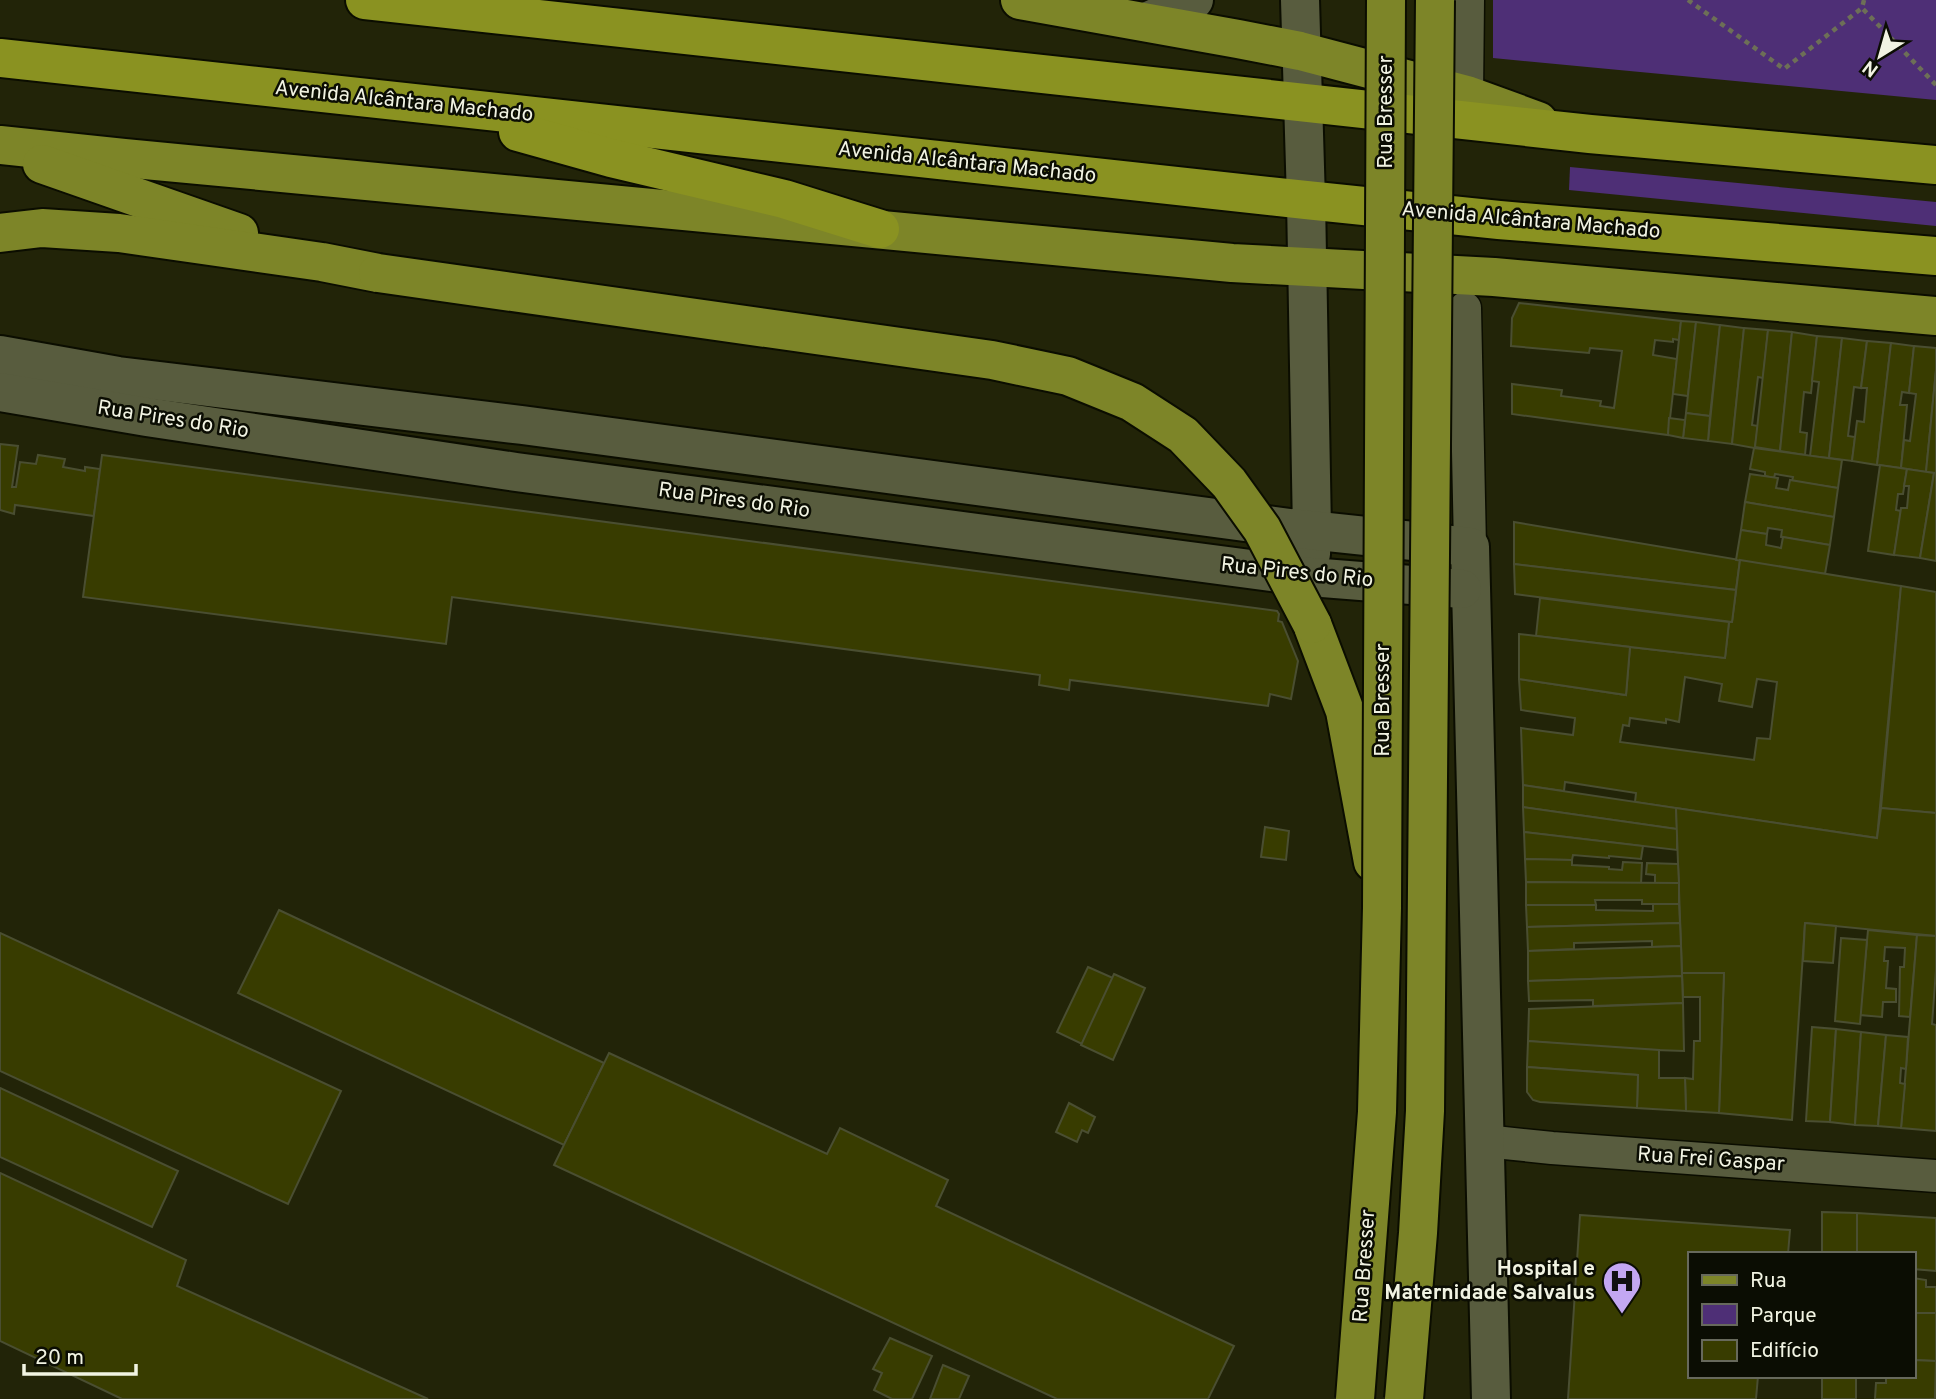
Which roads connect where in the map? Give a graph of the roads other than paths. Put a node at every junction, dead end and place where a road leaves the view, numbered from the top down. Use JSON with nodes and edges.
{"nodes":[{"id":1,"x":365,"y":0,"type":"edge"},
{"id":2,"x":1020,"y":0,"type":"edge"},
{"id":3,"x":1194,"y":0,"type":"edge"},
{"id":4,"x":1300,"y":0,"type":"edge"},
{"id":5,"x":1386,"y":0,"type":"edge"},
{"id":6,"x":1435,"y":0,"type":"edge"},
{"id":7,"x":1468,"y":0,"type":"edge"},
{"id":8,"x":1146,"y":22,"type":"junction"},
{"id":9,"x":1300,"y":51,"type":"junction"},
{"id":10,"x":0,"y":58,"type":"edge"},
{"id":11,"x":1467,"y":95,"type":"junction"},
{"id":12,"x":1304,"y":103,"type":"junction"},
{"id":13,"x":436,"y":105,"type":"junction"},
{"id":14,"x":1566,"y":131,"type":"junction"},
{"id":15,"x":0,"y":147,"type":"edge"},
{"id":16,"x":1936,"y":165,"type":"edge"},
{"id":17,"x":1306,"y":200,"type":"junction"},
{"id":18,"x":880,"y":229,"type":"junction"},
{"id":19,"x":0,"y":233,"type":"edge"},
{"id":20,"x":1936,"y":256,"type":"edge"},
{"id":21,"x":322,"y":262,"type":"junction"},
{"id":22,"x":1306,"y":267,"type":"junction"},
{"id":23,"x":1465,"y":308,"type":"dead end"},
{"id":24,"x":1936,"y":316,"type":"edge"},
{"id":25,"x":0,"y":355,"type":"edge"},
{"id":26,"x":0,"y":392,"type":"edge"},
{"id":27,"x":522,"y":425,"type":"junction"},
{"id":28,"x":756,"y":457,"type":"junction"},
{"id":29,"x":516,"y":472,"type":"junction"},
{"id":30,"x":1027,"y":494,"type":"junction"},
{"id":31,"x":747,"y":503,"type":"junction"},
{"id":32,"x":1312,"y":531,"type":"junction"},
{"id":33,"x":1023,"y":540,"type":"junction"},
{"id":34,"x":1470,"y":547,"type":"junction"},
{"id":35,"x":1310,"y":577,"type":"junction"},
{"id":36,"x":1471,"y":590,"type":"junction"},
{"id":37,"x":1382,"y":908,"type":"junction"},
{"id":38,"x":1486,"y":1141,"type":"junction"},
{"id":39,"x":1936,"y":1176,"type":"edge"},
{"id":40,"x":1355,"y":1399,"type":"edge"},
{"id":41,"x":1404,"y":1399,"type":"edge"},
{"id":42,"x":1491,"y":1399,"type":"edge"}],
"edges":[{"from":1,"to":12,"type":"highway"},
{"from":2,"to":8,"type":"main road"},
{"from":3,"to":8,"type":"street"},
{"from":4,"to":9,"type":"street"},
{"from":5,"to":37,"type":"main road","name":"Rua Bresser","bridge":true},
{"from":6,"to":41,"type":"main road","bridge":true},
{"from":7,"to":11,"type":"street"},
{"from":8,"to":9,"type":"main road"},
{"from":9,"to":11,"type":"main road"},
{"from":9,"to":12,"type":"street"},
{"from":10,"to":13,"type":"highway","name":"Avenida Alcântara Machado"},
{"from":11,"to":14,"type":"main road"},
{"from":12,"to":14,"type":"highway"},
{"from":12,"to":17,"type":"street"},
{"from":13,"to":17,"type":"highway","name":"Avenida Alcântara Machado"},
{"from":13,"to":18,"type":"highway"},
{"from":14,"to":16,"type":"highway"},
{"from":15,"to":18,"type":"main road"},
{"from":15,"to":21,"type":"main road"},
{"from":17,"to":20,"type":"highway","name":"Avenida Alcântara Machado"},
{"from":17,"to":22,"type":"street"},
{"from":18,"to":22,"type":"main road"},
{"from":19,"to":21,"type":"main road"},
{"from":21,"to":37,"type":"main road","bridge":true},
{"from":22,"to":24,"type":"main road"},
{"from":22,"to":32,"type":"street"},
{"from":23,"to":34,"type":"street"},
{"from":25,"to":27,"type":"street","name":"Rua Pires do Rio"},
{"from":26,"to":29,"type":"street","name":"Rua Pires do Rio"},
{"from":27,"to":28,"type":"street","name":"Rua Pires do Rio"},
{"from":27,"to":29,"type":"street"},
{"from":28,"to":30,"type":"street","name":"Rua Pires do Rio"},
{"from":28,"to":31,"type":"street"},
{"from":29,"to":31,"type":"street","name":"Rua Pires do Rio"},
{"from":30,"to":32,"type":"street","name":"Rua Pires do Rio"},
{"from":30,"to":33,"type":"street"},
{"from":31,"to":33,"type":"street","name":"Rua Pires do Rio"},
{"from":32,"to":34,"type":"street","name":"Rua Pires do Rio"},
{"from":32,"to":35,"type":"street"},
{"from":33,"to":35,"type":"street","name":"Rua Pires do Rio"},
{"from":34,"to":36,"type":"street"},
{"from":35,"to":36,"type":"street","name":"Rua Pires do Rio"},
{"from":36,"to":38,"type":"street"},
{"from":37,"to":40,"type":"main road","name":"Rua Bresser","bridge":true},
{"from":38,"to":39,"type":"street","name":"Rua Frei Gaspar"},
{"from":38,"to":42,"type":"street"}]}
